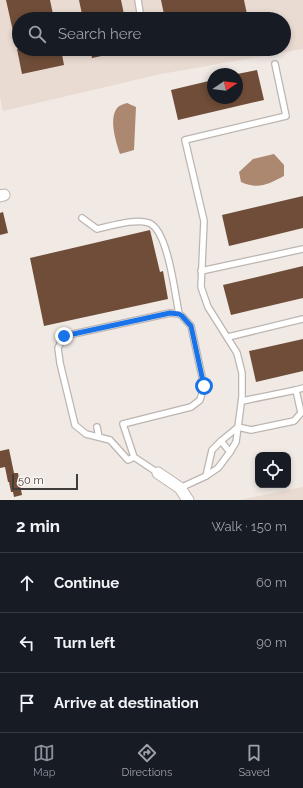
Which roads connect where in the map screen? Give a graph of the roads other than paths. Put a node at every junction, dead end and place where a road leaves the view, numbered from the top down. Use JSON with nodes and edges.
{"nodes":[{"id":1,"x":138,"y":0,"type":"edge"},
{"id":2,"x":140,"y":12,"type":"edge"},
{"id":3,"x":275,"y":64,"type":"dead end"},
{"id":4,"x":82,"y":218,"type":"dead end"},
{"id":5,"x":303,"y":249,"type":"edge"},
{"id":6,"x":201,"y":271,"type":"junction"},
{"id":7,"x":179,"y":314,"type":"junction"},
{"id":8,"x":303,"y":319,"type":"edge"},
{"id":9,"x":228,"y":337,"type":"junction"},
{"id":10,"x":303,"y":388,"type":"edge"},
{"id":11,"x":296,"y":390,"type":"junction"},
{"id":12,"x":242,"y":401,"type":"junction"},
{"id":13,"x":97,"y":427,"type":"dead end"},
{"id":14,"x":238,"y":427,"type":"junction"},
{"id":15,"x":99,"y":437,"type":"junction"},
{"id":16,"x":221,"y":441,"type":"junction"},
{"id":17,"x":230,"y":452,"type":"junction"},
{"id":18,"x":134,"y":457,"type":"junction"},
{"id":19,"x":158,"y":473,"type":"joint"},
{"id":20,"x":206,"y":476,"type":"junction"},
{"id":21,"x":180,"y":488,"type":"junction"},
{"id":22,"x":188,"y":500,"type":"edge"}],
"edges":[{"from":1,"to":2,"type":"lane"},
{"from":3,"to":6,"type":"lane"},
{"from":4,"to":7,"type":"lane"},
{"from":5,"to":6,"type":"lane"},
{"from":6,"to":9,"type":"lane"},
{"from":7,"to":15,"type":"lane"},
{"from":7,"to":18,"type":"lane"},
{"from":8,"to":9,"type":"lane"},
{"from":9,"to":12,"type":"lane"},
{"from":10,"to":11,"type":"lane"},
{"from":11,"to":12,"type":"lane"},
{"from":11,"to":14,"type":"lane"},
{"from":12,"to":14,"type":"lane"},
{"from":13,"to":15,"type":"lane"},
{"from":14,"to":16,"type":"lane"},
{"from":14,"to":17,"type":"lane"},
{"from":15,"to":18,"type":"lane"},
{"from":16,"to":17,"type":"lane"},
{"from":16,"to":20,"type":"lane"},
{"from":17,"to":20,"type":"lane"},
{"from":18,"to":19,"type":"lane"},
{"from":19,"to":21,"type":"street"},
{"from":20,"to":21,"type":"lane"},
{"from":21,"to":22,"type":"street"}]}
